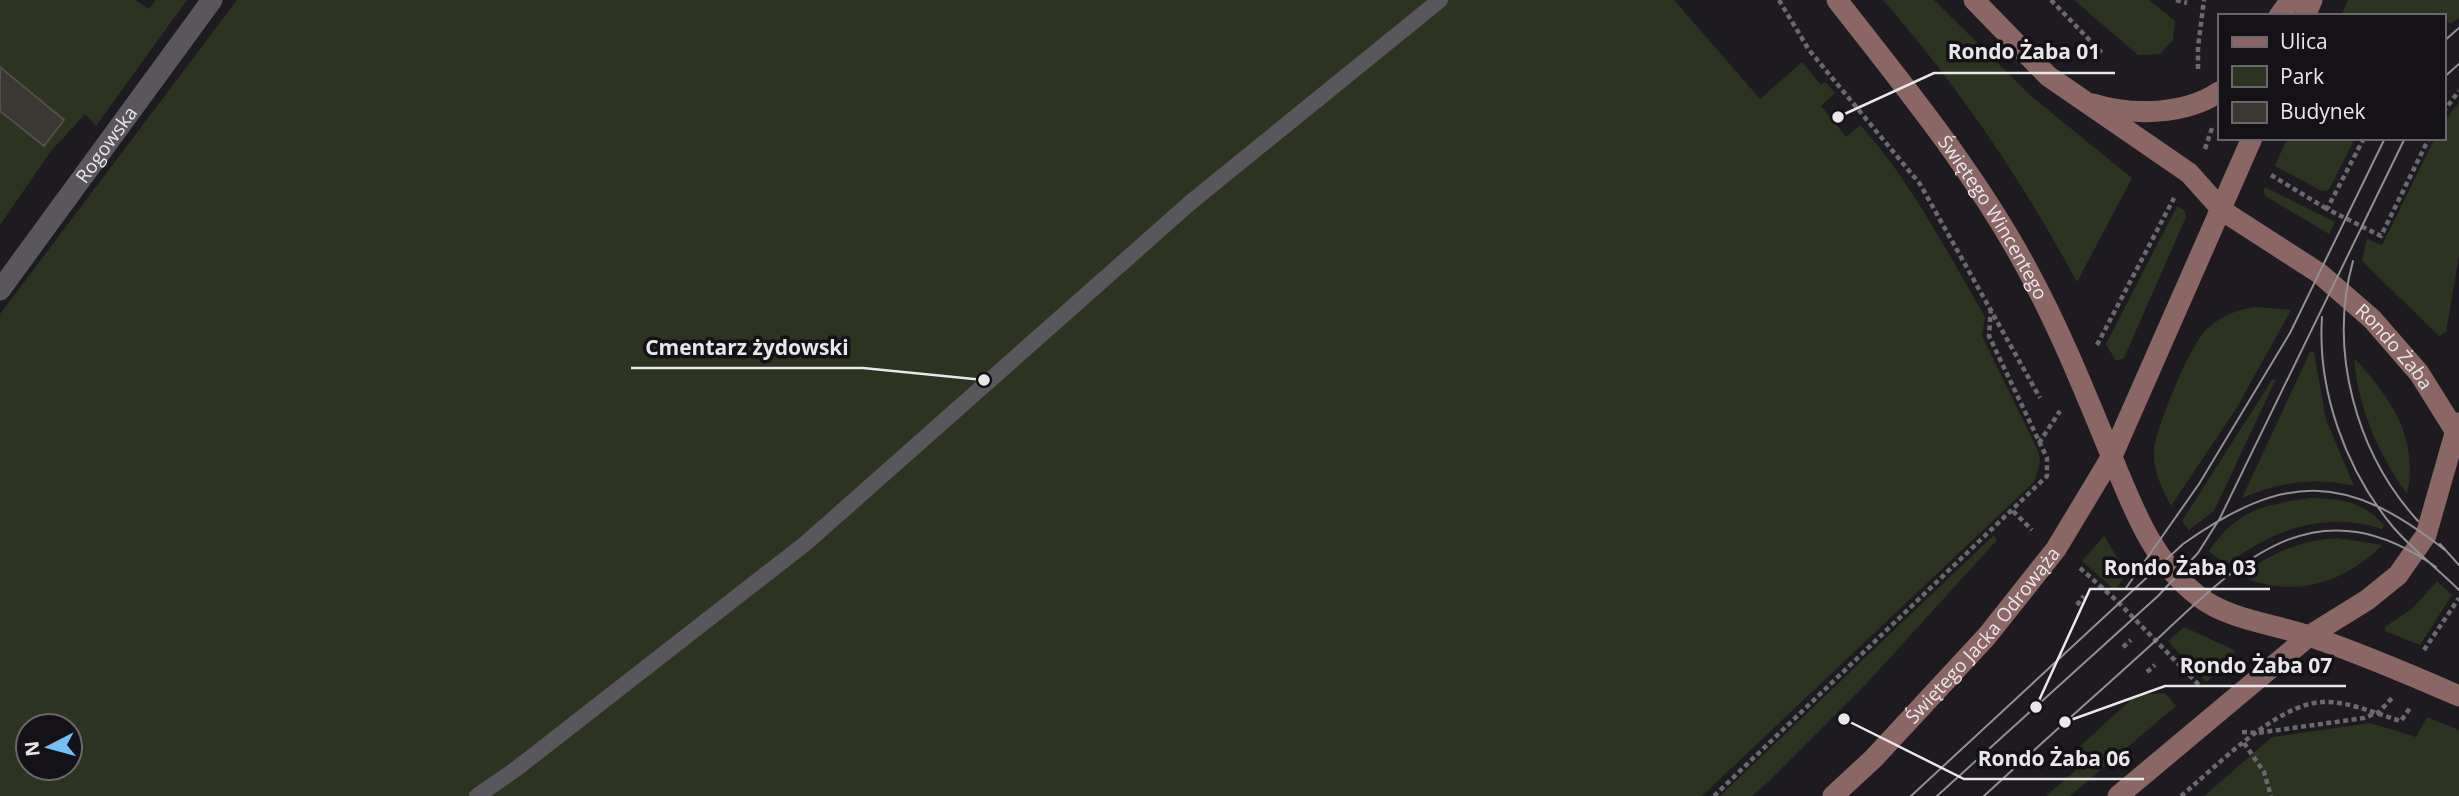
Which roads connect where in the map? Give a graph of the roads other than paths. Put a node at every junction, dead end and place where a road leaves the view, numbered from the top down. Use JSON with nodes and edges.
{"nodes":[{"id":1,"x":212,"y":0,"type":"edge"},
{"id":2,"x":1440,"y":0,"type":"edge"},
{"id":3,"x":1837,"y":0,"type":"edge"},
{"id":4,"x":1974,"y":0,"type":"edge"},
{"id":5,"x":2218,"y":93,"type":"edge"},
{"id":6,"x":2078,"y":99,"type":"junction"},
{"id":7,"x":2251,"y":140,"type":"edge"},
{"id":8,"x":2223,"y":211,"type":"junction"},
{"id":9,"x":0,"y":290,"type":"edge"},
{"id":10,"x":2458,"y":429,"type":"edge"},
{"id":11,"x":2112,"y":456,"type":"junction"},
{"id":12,"x":2309,"y":636,"type":"junction"},
{"id":13,"x":2459,"y":696,"type":"edge"},
{"id":14,"x":477,"y":796,"type":"edge"},
{"id":15,"x":1833,"y":796,"type":"edge"},
{"id":16,"x":2118,"y":796,"type":"edge"}],
"edges":[{"from":1,"to":9,"type":"street","name":"Rogowska"},
{"from":2,"to":14,"type":"lane"},
{"from":3,"to":11,"type":"main road","name":"Świętego Wincentego"},
{"from":4,"to":6,"type":"main road"},
{"from":5,"to":6,"type":"main road"},
{"from":6,"to":8,"type":"main road"},
{"from":7,"to":8,"type":"main road"},
{"from":8,"to":10,"type":"main road","name":"Rondo Żaba"},
{"from":8,"to":11,"type":"main road"},
{"from":10,"to":12,"type":"main road","name":"Rondo Żaba"},
{"from":11,"to":12,"type":"main road"},
{"from":11,"to":15,"type":"main road","name":"Świętego Jacka Odrowąża"},
{"from":12,"to":13,"type":"main road"},
{"from":12,"to":16,"type":"main road"}]}
